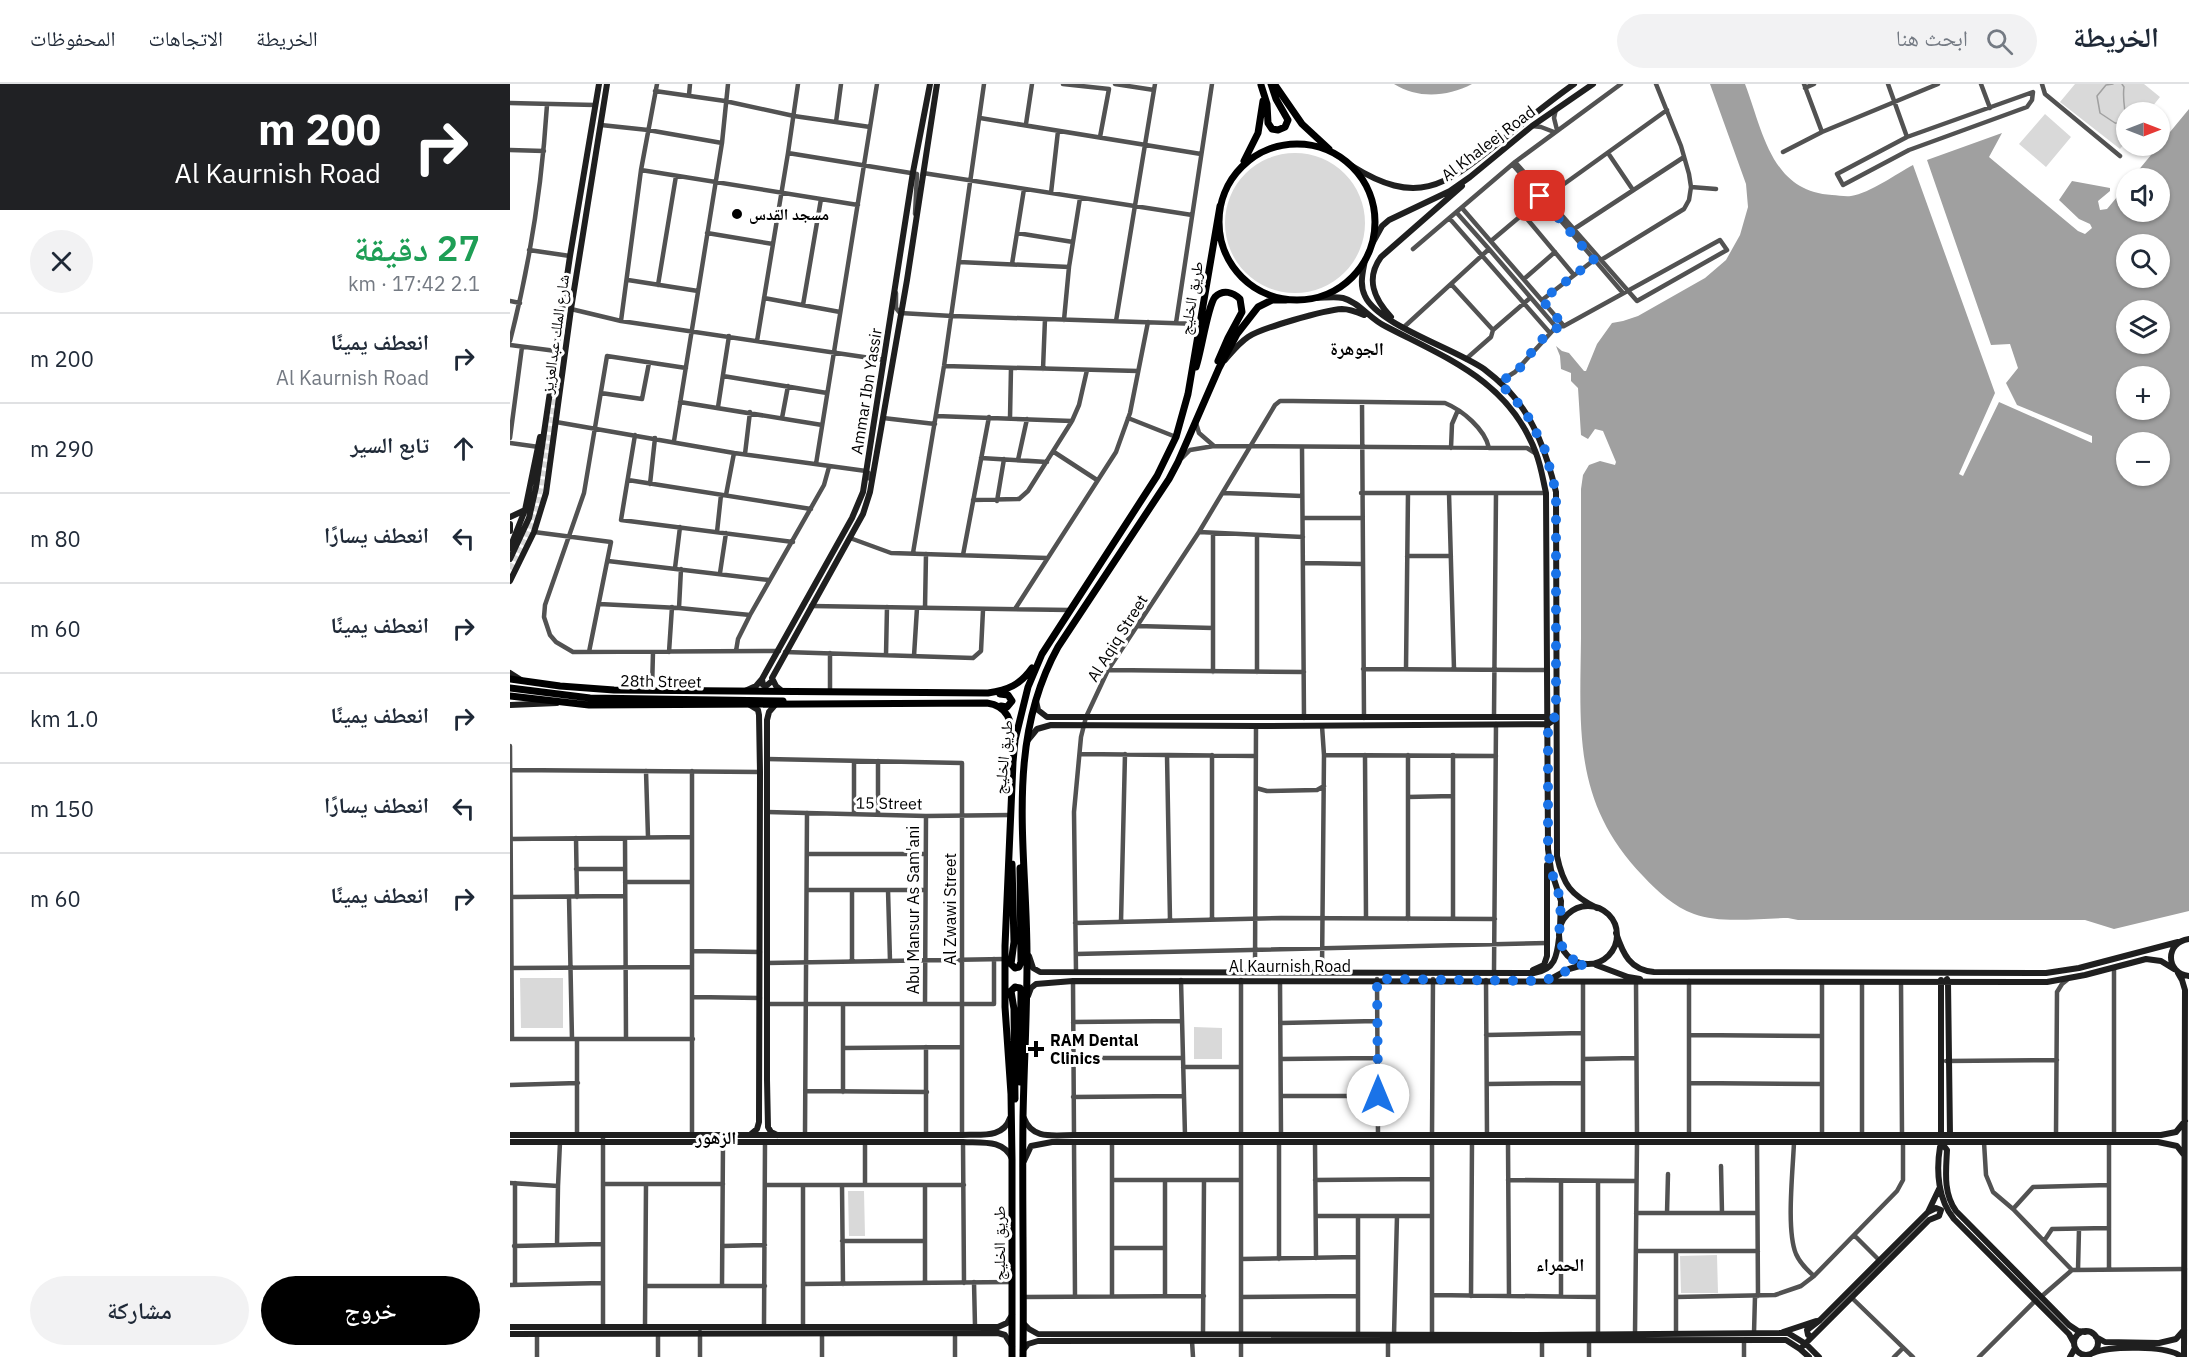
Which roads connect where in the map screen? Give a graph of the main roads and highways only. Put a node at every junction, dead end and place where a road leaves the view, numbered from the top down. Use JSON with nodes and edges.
{"nodes":[{"id":1,"x":1273,"y":84,"type":"edge"},
{"id":2,"x":1261,"y":85,"type":"edge"},
{"id":3,"x":1336,"y":154,"type":"junction"},
{"id":4,"x":1235,"y":174,"type":"junction"},
{"id":5,"x":1220,"y":206,"type":"junction"},
{"id":6,"x":1286,"y":300,"type":"junction"},
{"id":7,"x":1188,"y":394,"type":"junction"},
{"id":8,"x":1207,"y":394,"type":"junction"},
{"id":9,"x":1042,"y":654,"type":"junction"},
{"id":10,"x":510,"y":681,"type":"edge"},
{"id":11,"x":510,"y":688,"type":"edge"},
{"id":12,"x":812,"y":691,"type":"junction"},
{"id":13,"x":988,"y":693,"type":"junction"},
{"id":14,"x":510,"y":696,"type":"edge"},
{"id":15,"x":806,"y":704,"type":"junction"},
{"id":16,"x":998,"y":705,"type":"junction"},
{"id":17,"x":1012,"y":762,"type":"junction"},
{"id":18,"x":1023,"y":823,"type":"junction"},
{"id":19,"x":1010,"y":844,"type":"junction"},
{"id":20,"x":1023,"y":1133,"type":"junction"},
{"id":21,"x":1012,"y":1147,"type":"junction"},
{"id":22,"x":1023,"y":1354,"type":"edge"},
{"id":23,"x":1012,"y":1357,"type":"edge"}],
"edges":[{"from":1,"to":2,"type":"main road"},
{"from":1,"to":3,"type":"main road"},
{"from":2,"to":4,"type":"main road"},
{"from":3,"to":4,"type":"main road"},
{"from":3,"to":6,"type":"main road"},
{"from":4,"to":5,"type":"main road"},
{"from":5,"to":6,"type":"main road"},
{"from":5,"to":7,"type":"main road","name":"طريق الخليج"},
{"from":6,"to":8,"type":"main road","name":"طريق الخليج"},
{"from":7,"to":8,"type":"main road"},
{"from":7,"to":9,"type":"main road","name":"طريق الخليج"},
{"from":8,"to":18,"type":"main road","name":"طريق الخليج"},
{"from":9,"to":13,"type":"main road","name":"28th Street"},
{"from":9,"to":17,"type":"main road","name":"طريق الخليج"},
{"from":10,"to":12,"type":"main road","name":"28th Street"},
{"from":10,"to":12,"type":"main road","name":"28th Street"},
{"from":11,"to":15,"type":"main road","name":"28th Street"},
{"from":12,"to":13,"type":"main road","name":"28th Street"},
{"from":13,"to":16,"type":"main road"},
{"from":14,"to":15,"type":"main road","name":"28th Street"},
{"from":15,"to":16,"type":"main road","name":"28th Street"},
{"from":16,"to":17,"type":"main road"},
{"from":17,"to":19,"type":"main road","name":"طريق الخليج"},
{"from":18,"to":19,"type":"main road"},
{"from":18,"to":20,"type":"main road","name":"طريق الخليج"},
{"from":19,"to":21,"type":"main road","name":"طريق الخليج"},
{"from":20,"to":21,"type":"main road"},
{"from":20,"to":22,"type":"main road","name":"طريق الخليج"},
{"from":21,"to":23,"type":"main road","name":"طريق الخليج"}]}
